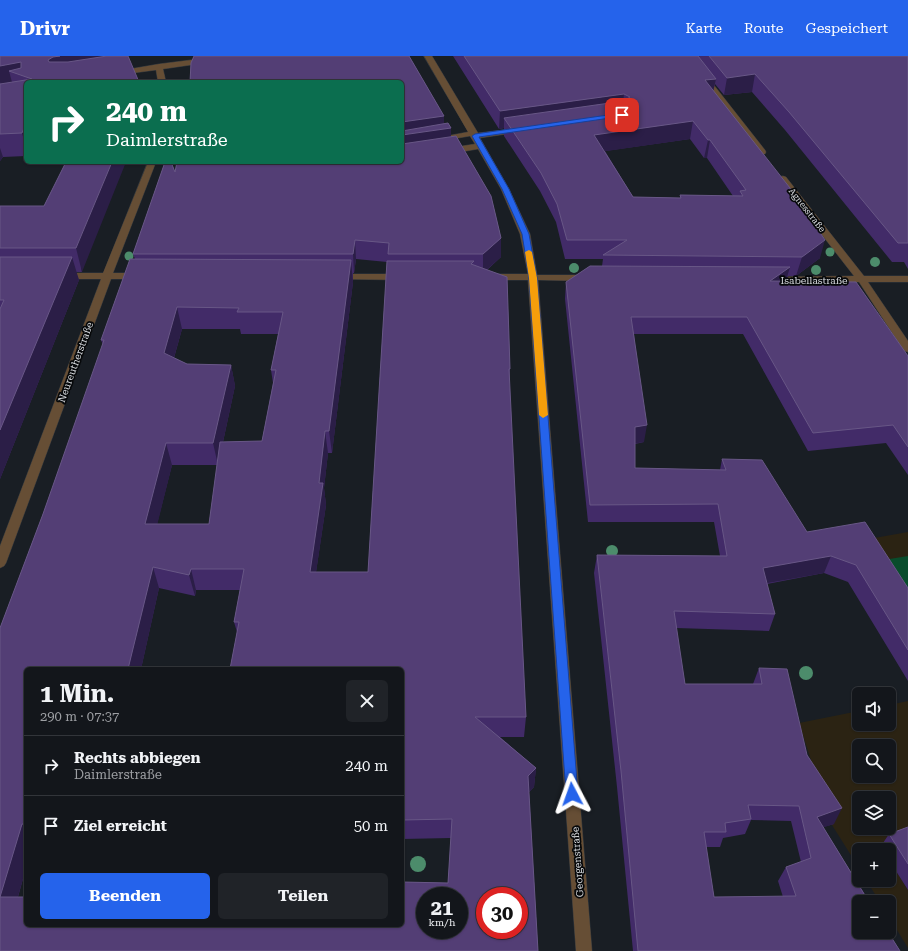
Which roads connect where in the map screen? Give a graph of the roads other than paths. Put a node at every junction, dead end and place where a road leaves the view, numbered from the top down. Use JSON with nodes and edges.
{"nodes":[{"id":1,"x":239,"y":56,"type":"edge"},
{"id":2,"x":428,"y":56,"type":"edge"},
{"id":3,"x":687,"y":56,"type":"edge"},
{"id":4,"x":159,"y":66,"type":"junction"},
{"id":5,"x":113,"y":73,"type":"edge"},
{"id":6,"x":162,"y":80,"type":"edge"},
{"id":7,"x":525,"y":129,"type":"edge"},
{"id":8,"x":474,"y":135,"type":"junction"},
{"id":9,"x":430,"y":140,"type":"edge"},
{"id":10,"x":481,"y":146,"type":"junction"},
{"id":11,"x":437,"y":153,"type":"edge"},
{"id":12,"x":770,"y":162,"type":"edge"},
{"id":13,"x":152,"y":164,"type":"edge"},
{"id":14,"x":779,"y":174,"type":"edge"},
{"id":15,"x":53,"y":276,"type":"edge"},
{"id":16,"x":107,"y":276,"type":"junction"},
{"id":17,"x":154,"y":276,"type":"edge"},
{"id":18,"x":328,"y":277,"type":"edge"},
{"id":19,"x":415,"y":277,"type":"edge"},
{"id":20,"x":478,"y":277,"type":"edge"},
{"id":21,"x":533,"y":278,"type":"junction"},
{"id":22,"x":596,"y":278,"type":"edge"},
{"id":23,"x":908,"y":279,"type":"edge"},
{"id":24,"x":760,"y":280,"type":"edge"},
{"id":25,"x":862,"y":280,"type":"junction"},
{"id":26,"x":908,"y":349,"type":"edge"},
{"id":27,"x":0,"y":563,"type":"edge"},
{"id":28,"x":584,"y":951,"type":"edge"}],
"edges":[{"from":1,"to":4,"type":"street"},
{"from":2,"to":8,"type":"street","name":"Georgenstraße"},
{"from":3,"to":12,"type":"street"},
{"from":4,"to":5,"type":"street"},
{"from":4,"to":6,"type":"street"},
{"from":7,"to":8,"type":"street"},
{"from":8,"to":9,"type":"street"},
{"from":8,"to":10,"type":"street","name":"Georgenstraße"},
{"from":10,"to":11,"type":"street"},
{"from":10,"to":21,"type":"street","name":"Georgenstraße"},
{"from":13,"to":16,"type":"street","name":"Neureutherstraße"},
{"from":14,"to":25,"type":"street","name":"Agnesstraße"},
{"from":15,"to":16,"type":"street"},
{"from":16,"to":17,"type":"street"},
{"from":16,"to":27,"type":"street","name":"Neureutherstraße"},
{"from":18,"to":19,"type":"street"},
{"from":20,"to":21,"type":"street"},
{"from":21,"to":22,"type":"street"},
{"from":21,"to":28,"type":"street","name":"Georgenstraße"},
{"from":23,"to":25,"type":"street","name":"Isabellastraße"},
{"from":24,"to":25,"type":"street","name":"Isabellastraße"},
{"from":25,"to":26,"type":"street","name":"Agnesstraße"}]}
